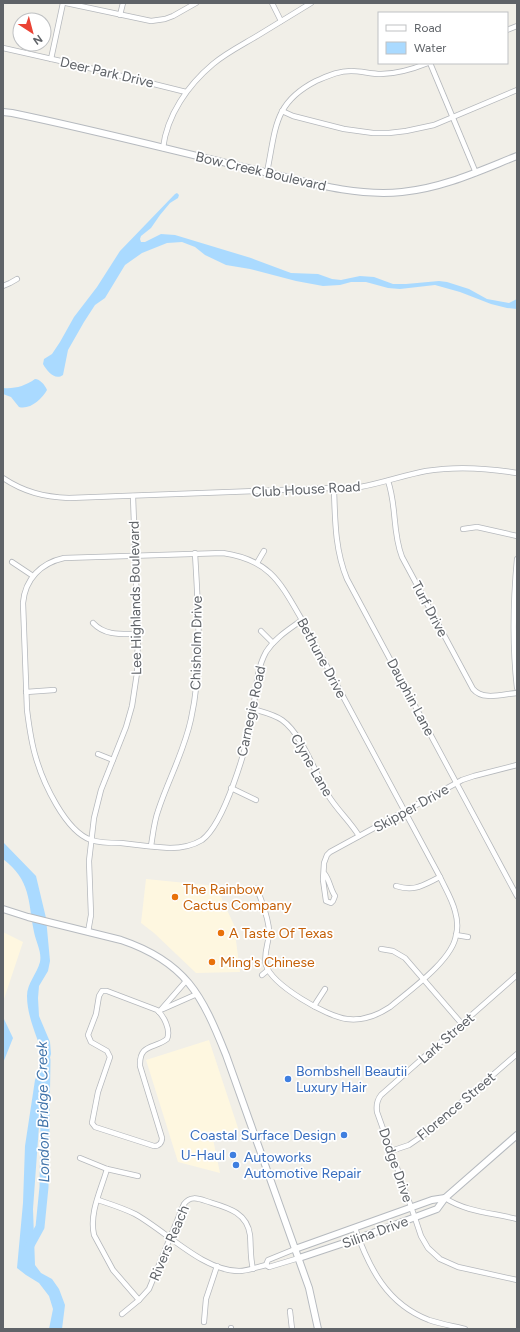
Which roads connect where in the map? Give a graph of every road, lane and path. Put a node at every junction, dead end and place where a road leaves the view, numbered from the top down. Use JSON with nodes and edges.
{"nodes":[{"id":1,"x":63,"y":3,"type":"edge"},
{"id":2,"x":66,"y":3,"type":"edge"},
{"id":3,"x":123,"y":3,"type":"edge"},
{"id":4,"x":196,"y":3,"type":"edge"},
{"id":5,"x":272,"y":3,"type":"edge"},
{"id":6,"x":311,"y":3,"type":"edge"},
{"id":7,"x":120,"y":15,"type":"junction"},
{"id":8,"x":282,"y":21,"type":"junction"},
{"id":9,"x":3,"y":48,"type":"edge"},
{"id":10,"x":51,"y":59,"type":"junction"},
{"id":11,"x":426,"y":64,"type":"edge"},
{"id":12,"x":429,"y":64,"type":"edge"},
{"id":13,"x":517,"y":90,"type":"edge"},
{"id":14,"x":186,"y":92,"type":"junction"},
{"id":15,"x":282,"y":111,"type":"junction"},
{"id":16,"x":3,"y":112,"type":"edge"},
{"id":17,"x":453,"y":117,"type":"junction"},
{"id":18,"x":162,"y":148,"type":"junction"},
{"id":19,"x":517,"y":156,"type":"edge"},
{"id":20,"x":266,"y":172,"type":"junction"},
{"id":21,"x":476,"y":173,"type":"junction"},
{"id":22,"x":17,"y":279,"type":"dead end"},
{"id":23,"x":3,"y":286,"type":"edge"},
{"id":24,"x":517,"y":473,"type":"edge"},
{"id":25,"x":3,"y":478,"type":"edge"},
{"id":26,"x":388,"y":481,"type":"junction"},
{"id":27,"x":334,"y":489,"type":"junction"},
{"id":28,"x":133,"y":496,"type":"junction"},
{"id":29,"x":463,"y":530,"type":"dead end"},
{"id":30,"x":517,"y":536,"type":"edge"},
{"id":31,"x":264,"y":551,"type":"dead end"},
{"id":32,"x":195,"y":553,"type":"junction"},
{"id":33,"x":135,"y":556,"type":"junction"},
{"id":34,"x":517,"y":559,"type":"edge"},
{"id":35,"x":12,"y":562,"type":"dead end"},
{"id":36,"x":257,"y":564,"type":"junction"},
{"id":37,"x":33,"y":576,"type":"junction"},
{"id":38,"x":302,"y":620,"type":"junction"},
{"id":39,"x":94,"y":623,"type":"dead end"},
{"id":40,"x":261,"y":632,"type":"dead end"},
{"id":41,"x":138,"y":634,"type":"junction"},
{"id":42,"x":273,"y":642,"type":"junction"},
{"id":43,"x":517,"y":688,"type":"edge"},
{"id":44,"x":54,"y":690,"type":"dead end"},
{"id":45,"x":26,"y":692,"type":"junction"},
{"id":46,"x":517,"y":693,"type":"edge"},
{"id":47,"x":253,"y":709,"type":"junction"},
{"id":48,"x":98,"y":754,"type":"dead end"},
{"id":49,"x":113,"y":760,"type":"junction"},
{"id":50,"x":517,"y":765,"type":"edge"},
{"id":51,"x":457,"y":783,"type":"junction"},
{"id":52,"x":231,"y":788,"type":"junction"},
{"id":53,"x":256,"y":800,"type":"dead end"},
{"id":54,"x":405,"y":812,"type":"junction"},
{"id":55,"x":359,"y":836,"type":"junction"},
{"id":56,"x":91,"y":840,"type":"junction"},
{"id":57,"x":151,"y":846,"type":"junction"},
{"id":58,"x":324,"y":873,"type":"junction"},
{"id":59,"x":440,"y":877,"type":"junction"},
{"id":60,"x":396,"y":886,"type":"dead end"},
{"id":61,"x":257,"y":888,"type":"dead end"},
{"id":62,"x":517,"y":896,"type":"edge"},
{"id":63,"x":3,"y":909,"type":"edge"},
{"id":64,"x":88,"y":932,"type":"junction"},
{"id":65,"x":456,"y":935,"type":"junction"},
{"id":66,"x":468,"y":937,"type":"dead end"},
{"id":67,"x":381,"y":949,"type":"dead end"},
{"id":68,"x":268,"y":970,"type":"junction"},
{"id":69,"x":262,"y":975,"type":"dead end"},
{"id":70,"x":517,"y":975,"type":"edge"},
{"id":71,"x":423,"y":979,"type":"junction"},
{"id":72,"x":186,"y":981,"type":"junction"},
{"id":73,"x":325,"y":989,"type":"dead end"},
{"id":74,"x":197,"y":994,"type":"junction"},
{"id":75,"x":314,"y":1006,"type":"junction"},
{"id":76,"x":160,"y":1011,"type":"junction"},
{"id":77,"x":462,"y":1024,"type":"junction"},
{"id":78,"x":517,"y":1054,"type":"edge"},
{"id":79,"x":377,"y":1102,"type":"joint"},
{"id":80,"x":517,"y":1135,"type":"edge"},
{"id":81,"x":391,"y":1151,"type":"junction"},
{"id":82,"x":80,"y":1158,"type":"dead end"},
{"id":83,"x":107,"y":1169,"type":"junction"},
{"id":84,"x":138,"y":1176,"type":"dead end"},
{"id":85,"x":445,"y":1198,"type":"junction"},
{"id":86,"x":98,"y":1200,"type":"junction"},
{"id":87,"x":411,"y":1208,"type":"junction"},
{"id":88,"x":415,"y":1218,"type":"junction"},
{"id":89,"x":517,"y":1219,"type":"edge"},
{"id":90,"x":355,"y":1228,"type":"junction"},
{"id":91,"x":170,"y":1238,"type":"junction"},
{"id":92,"x":359,"y":1238,"type":"junction"},
{"id":93,"x":295,"y":1249,"type":"junction"},
{"id":94,"x":299,"y":1258,"type":"junction"},
{"id":95,"x":266,"y":1265,"type":"junction"},
{"id":96,"x":217,"y":1266,"type":"junction"},
{"id":97,"x":253,"y":1269,"type":"junction"},
{"id":98,"x":517,"y":1280,"type":"edge"},
{"id":99,"x":139,"y":1300,"type":"junction"},
{"id":100,"x":290,"y":1312,"type":"dead end"},
{"id":101,"x":122,"y":1314,"type":"dead end"},
{"id":102,"x":204,"y":1322,"type":"dead end"},
{"id":103,"x":292,"y":1329,"type":"edge"},
{"id":104,"x":318,"y":1329,"type":"edge"},
{"id":105,"x":465,"y":1329,"type":"edge"}],
"edges":[{"from":1,"to":10,"type":"street"},
{"from":2,"to":7,"type":"street"},
{"from":3,"to":7,"type":"street"},
{"from":4,"to":7,"type":"street"},
{"from":5,"to":8,"type":"street"},
{"from":6,"to":8,"type":"street"},
{"from":8,"to":14,"type":"street"},
{"from":9,"to":10,"type":"street","name":"Deer Park Drive"},
{"from":10,"to":14,"type":"street","name":"Deer Park Drive"},
{"from":11,"to":15,"type":"street"},
{"from":12,"to":17,"type":"street"},
{"from":13,"to":17,"type":"street"},
{"from":14,"to":18,"type":"street"},
{"from":15,"to":17,"type":"street"},
{"from":15,"to":20,"type":"street"},
{"from":16,"to":18,"type":"street","name":"Bow Creek Boulevard"},
{"from":17,"to":21,"type":"street"},
{"from":18,"to":20,"type":"street","name":"Bow Creek Boulevard"},
{"from":19,"to":21,"type":"street","name":"Bow Creek Boulevard"},
{"from":20,"to":21,"type":"street","name":"Bow Creek Boulevard"},
{"from":22,"to":23,"type":"street"},
{"from":24,"to":26,"type":"street","name":"Club House Road"},
{"from":25,"to":28,"type":"street","name":"Club House Road"},
{"from":26,"to":27,"type":"street","name":"Club House Road"},
{"from":26,"to":46,"type":"street","name":"Turf Drive"},
{"from":27,"to":28,"type":"street","name":"Club House Road"},
{"from":27,"to":51,"type":"street","name":"Dauphin Lane"},
{"from":28,"to":33,"type":"street","name":"Lee Highlands Boulevard"},
{"from":29,"to":30,"type":"street"},
{"from":31,"to":36,"type":"street"},
{"from":32,"to":33,"type":"street","name":"Bethune Drive"},
{"from":32,"to":36,"type":"street","name":"Bethune Drive"},
{"from":32,"to":57,"type":"street","name":"Chisholm Drive"},
{"from":33,"to":37,"type":"street","name":"Bethune Drive"},
{"from":33,"to":41,"type":"street","name":"Lee Highlands Boulevard"},
{"from":34,"to":43,"type":"street"},
{"from":35,"to":37,"type":"street"},
{"from":36,"to":38,"type":"street","name":"Bethune Drive"},
{"from":37,"to":45,"type":"street","name":"Bethune Drive"},
{"from":38,"to":42,"type":"street","name":"Carnegie Road"},
{"from":38,"to":54,"type":"street","name":"Bethune Drive"},
{"from":39,"to":41,"type":"street"},
{"from":40,"to":42,"type":"street"},
{"from":41,"to":49,"type":"street","name":"Lee Highlands Boulevard"},
{"from":42,"to":47,"type":"street","name":"Carnegie Road"},
{"from":44,"to":45,"type":"street"},
{"from":45,"to":56,"type":"street","name":"Bethune Drive"},
{"from":47,"to":52,"type":"street","name":"Carnegie Road"},
{"from":47,"to":55,"type":"street","name":"Clyne Lane"},
{"from":48,"to":49,"type":"street"},
{"from":49,"to":56,"type":"street","name":"Lee Highlands Boulevard"},
{"from":50,"to":51,"type":"street","name":"Skipper Drive"},
{"from":51,"to":54,"type":"street","name":"Skipper Drive"},
{"from":51,"to":62,"type":"street","name":"Dauphin Lane"},
{"from":52,"to":53,"type":"street"},
{"from":52,"to":57,"type":"street","name":"Carnegie Road"},
{"from":54,"to":55,"type":"street","name":"Skipper Drive"},
{"from":54,"to":59,"type":"street","name":"Bethune Drive"},
{"from":55,"to":58,"type":"street","name":"Skipper Drive"},
{"from":56,"to":57,"type":"street","name":"Carnegie Road"},
{"from":56,"to":64,"type":"street","name":"Lee Highlands Boulevard"},
{"from":58,"to":58,"type":"street","name":"Skipper Drive"},
{"from":59,"to":60,"type":"street"},
{"from":59,"to":65,"type":"street","name":"Bethune Drive"},
{"from":61,"to":68,"type":"street"},
{"from":63,"to":64,"type":"street"},
{"from":64,"to":72,"type":"street"},
{"from":65,"to":66,"type":"street"},
{"from":65,"to":71,"type":"street","name":"Bethune Drive"},
{"from":67,"to":71,"type":"street"},
{"from":68,"to":69,"type":"street"},
{"from":68,"to":75,"type":"street","name":"Bethune Drive"},
{"from":70,"to":77,"type":"street","name":"Lark Street"},
{"from":71,"to":75,"type":"street","name":"Bethune Drive"},
{"from":71,"to":77,"type":"street"},
{"from":72,"to":74,"type":"street"},
{"from":72,"to":76,"type":"street"},
{"from":73,"to":75,"type":"street"},
{"from":74,"to":76,"type":"street"},
{"from":74,"to":93,"type":"street"},
{"from":76,"to":76,"type":"street"},
{"from":77,"to":79,"type":"street","name":"Lark Street"},
{"from":78,"to":81,"type":"street","name":"Florence Street"},
{"from":79,"to":81,"type":"street","name":"Dodge Drive"},
{"from":80,"to":85,"type":"street","name":"Silina Drive"},
{"from":81,"to":87,"type":"street","name":"Dodge Drive"},
{"from":82,"to":83,"type":"street"},
{"from":83,"to":84,"type":"street"},
{"from":83,"to":86,"type":"street"},
{"from":85,"to":87,"type":"street","name":"Silina Drive"},
{"from":85,"to":88,"type":"street","name":"Silina Drive"},
{"from":85,"to":89,"type":"street"},
{"from":86,"to":91,"type":"street"},
{"from":86,"to":99,"type":"street"},
{"from":87,"to":88,"type":"street","name":"Dodge Drive"},
{"from":87,"to":90,"type":"street","name":"Silina Drive"},
{"from":88,"to":92,"type":"street","name":"Silina Drive"},
{"from":88,"to":98,"type":"street","name":"Dodge Drive"},
{"from":90,"to":92,"type":"street"},
{"from":90,"to":93,"type":"street","name":"Silina Drive"},
{"from":91,"to":96,"type":"street"},
{"from":91,"to":97,"type":"street","name":"Rivers Reach"},
{"from":91,"to":99,"type":"street","name":"Rivers Reach"},
{"from":92,"to":94,"type":"street","name":"Silina Drive"},
{"from":92,"to":105,"type":"street"},
{"from":93,"to":94,"type":"street"},
{"from":93,"to":95,"type":"street"},
{"from":94,"to":95,"type":"street"},
{"from":94,"to":104,"type":"street"},
{"from":95,"to":97,"type":"street"},
{"from":96,"to":97,"type":"street"},
{"from":96,"to":102,"type":"street"},
{"from":99,"to":101,"type":"street","name":"Rivers Reach"},
{"from":100,"to":103,"type":"street"}]}
